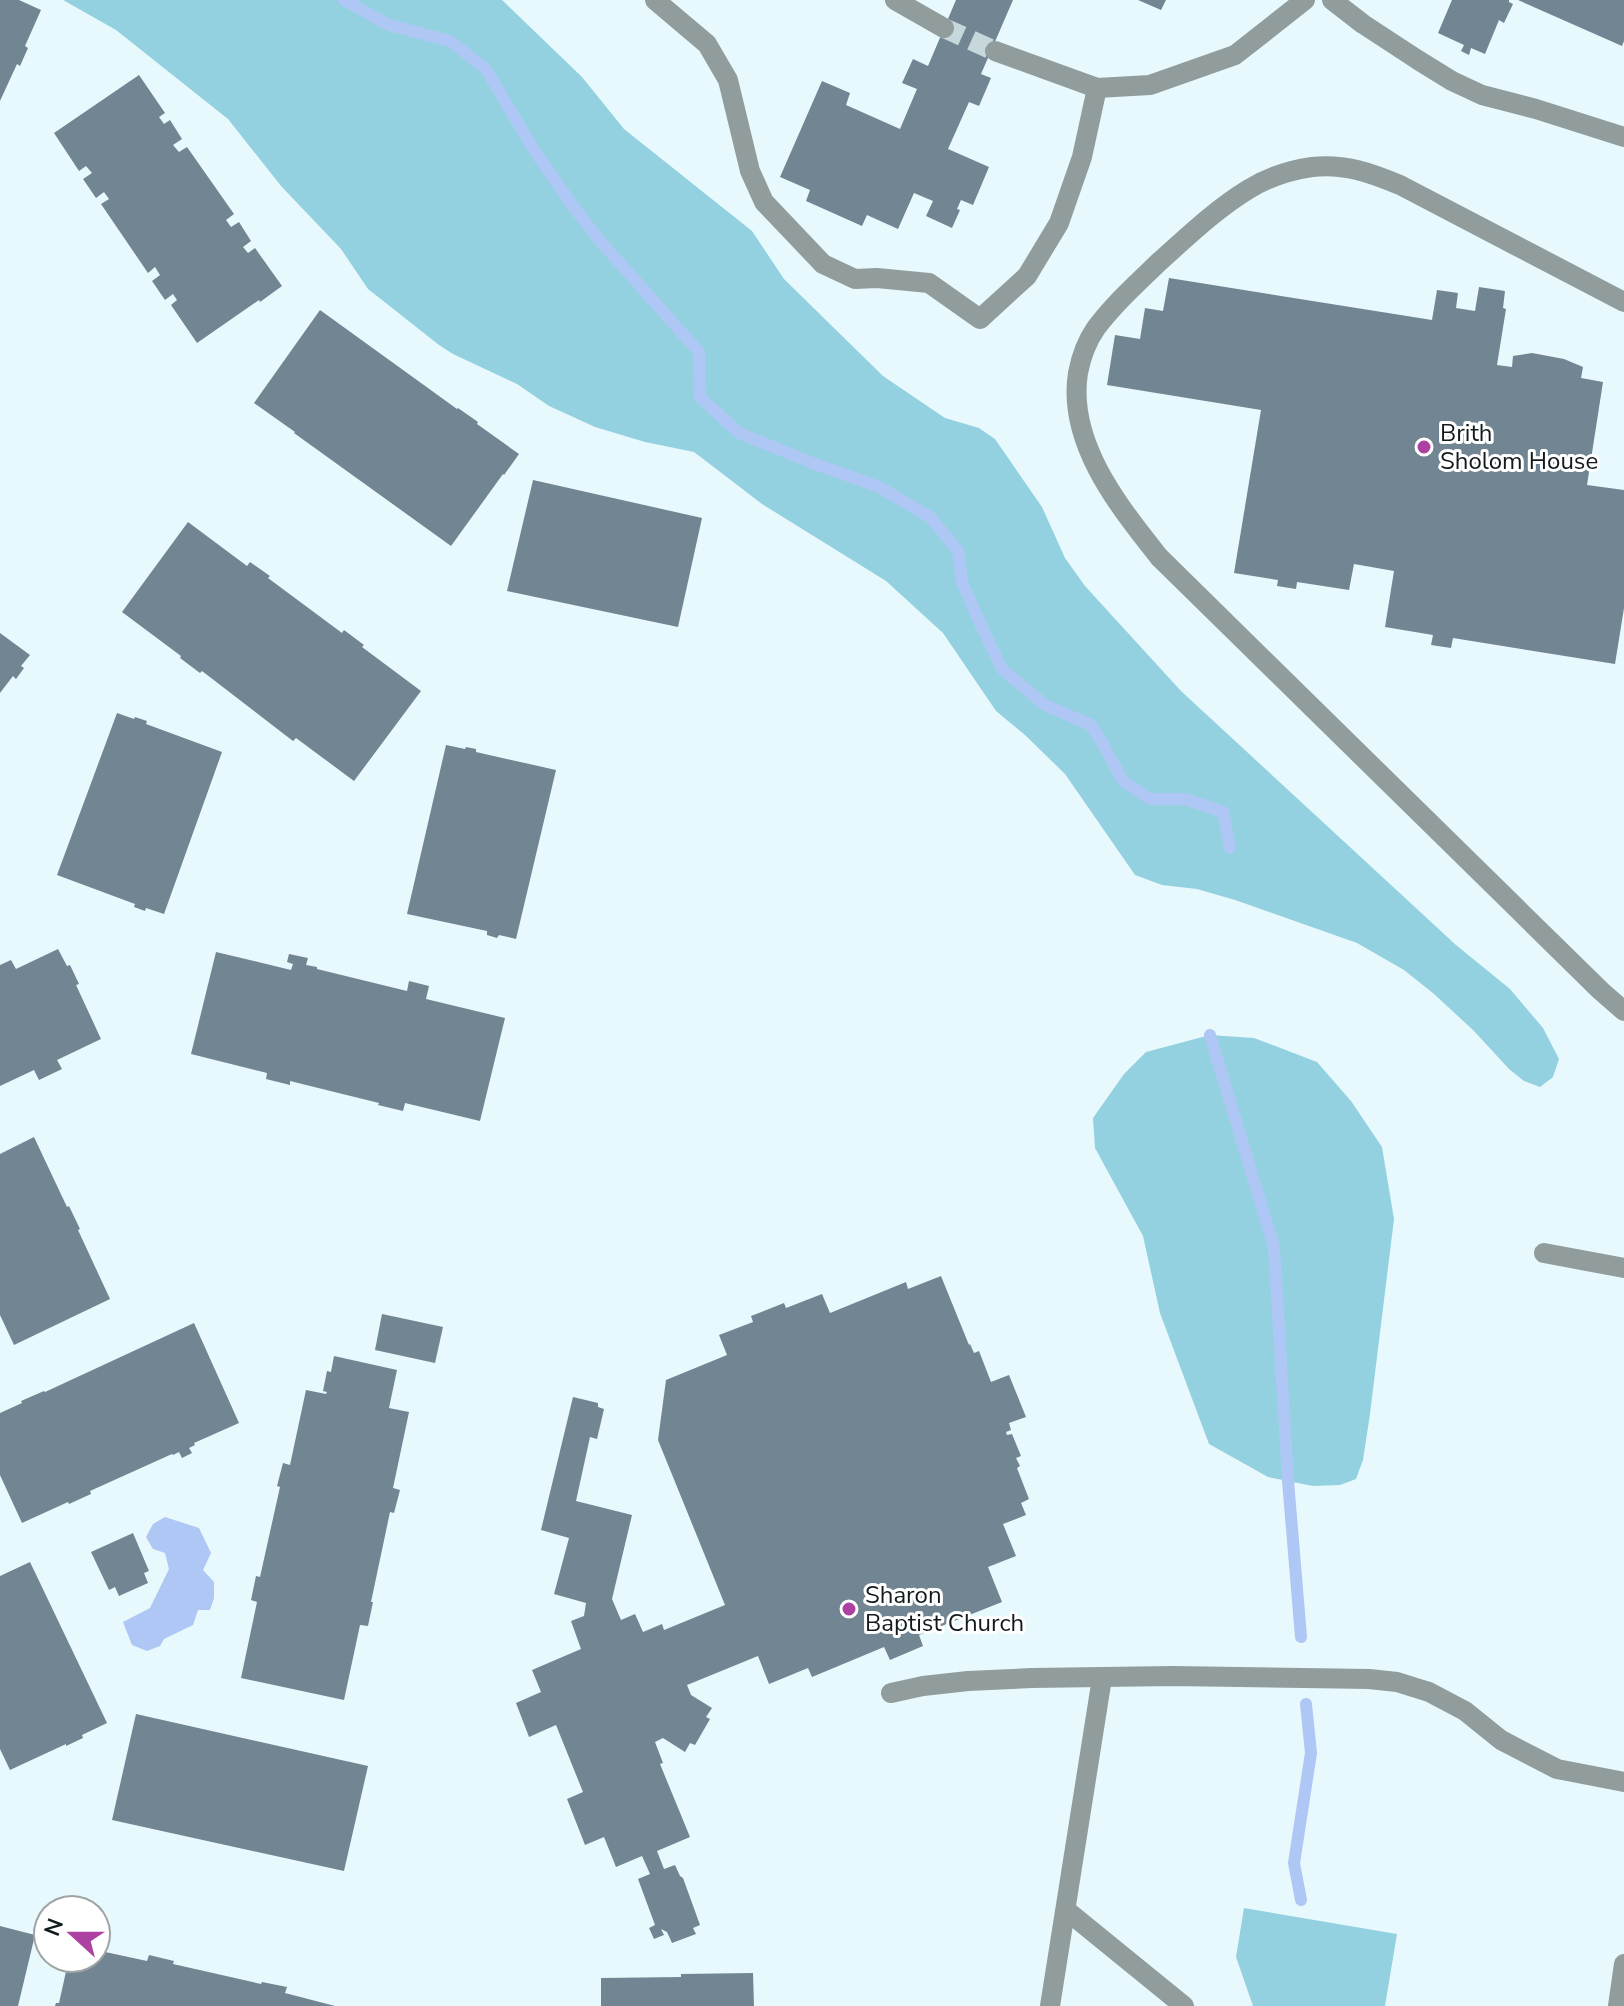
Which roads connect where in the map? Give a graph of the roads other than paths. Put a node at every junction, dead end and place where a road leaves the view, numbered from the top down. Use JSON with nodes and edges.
{"nodes":[{"id":1,"x":655,"y":0,"type":"edge"},
{"id":2,"x":895,"y":0,"type":"edge"},
{"id":3,"x":1305,"y":0,"type":"edge"},
{"id":4,"x":1332,"y":0,"type":"edge"},
{"id":5,"x":944,"y":28,"type":"tunnel mouth"},
{"id":6,"x":995,"y":51,"type":"tunnel mouth"},
{"id":7,"x":1097,"y":88,"type":"junction"},
{"id":8,"x":1624,"y":137,"type":"edge"},
{"id":9,"x":1624,"y":302,"type":"edge"},
{"id":10,"x":1624,"y":1011,"type":"edge"},
{"id":11,"x":1544,"y":1253,"type":"dead end"},
{"id":12,"x":1624,"y":1268,"type":"edge"},
{"id":13,"x":1102,"y":1678,"type":"junction"},
{"id":14,"x":891,"y":1693,"type":"dead end"},
{"id":15,"x":1624,"y":1782,"type":"edge"},
{"id":16,"x":1066,"y":1910,"type":"junction"},
{"id":17,"x":1624,"y":1964,"type":"edge"},
{"id":18,"x":1050,"y":2006,"type":"edge"},
{"id":19,"x":1184,"y":2006,"type":"edge"},
{"id":20,"x":1618,"y":2006,"type":"edge"}],
"edges":[{"from":1,"to":7,"type":"street"},
{"from":2,"to":5,"type":"street"},
{"from":3,"to":7,"type":"street"},
{"from":4,"to":8,"type":"street"},
{"from":6,"to":7,"type":"street"},
{"from":9,"to":10,"type":"street"},
{"from":11,"to":12,"type":"street"},
{"from":13,"to":14,"type":"street"},
{"from":13,"to":15,"type":"street"},
{"from":13,"to":16,"type":"street"},
{"from":16,"to":18,"type":"street"},
{"from":16,"to":19,"type":"street"},
{"from":17,"to":20,"type":"street"}]}
